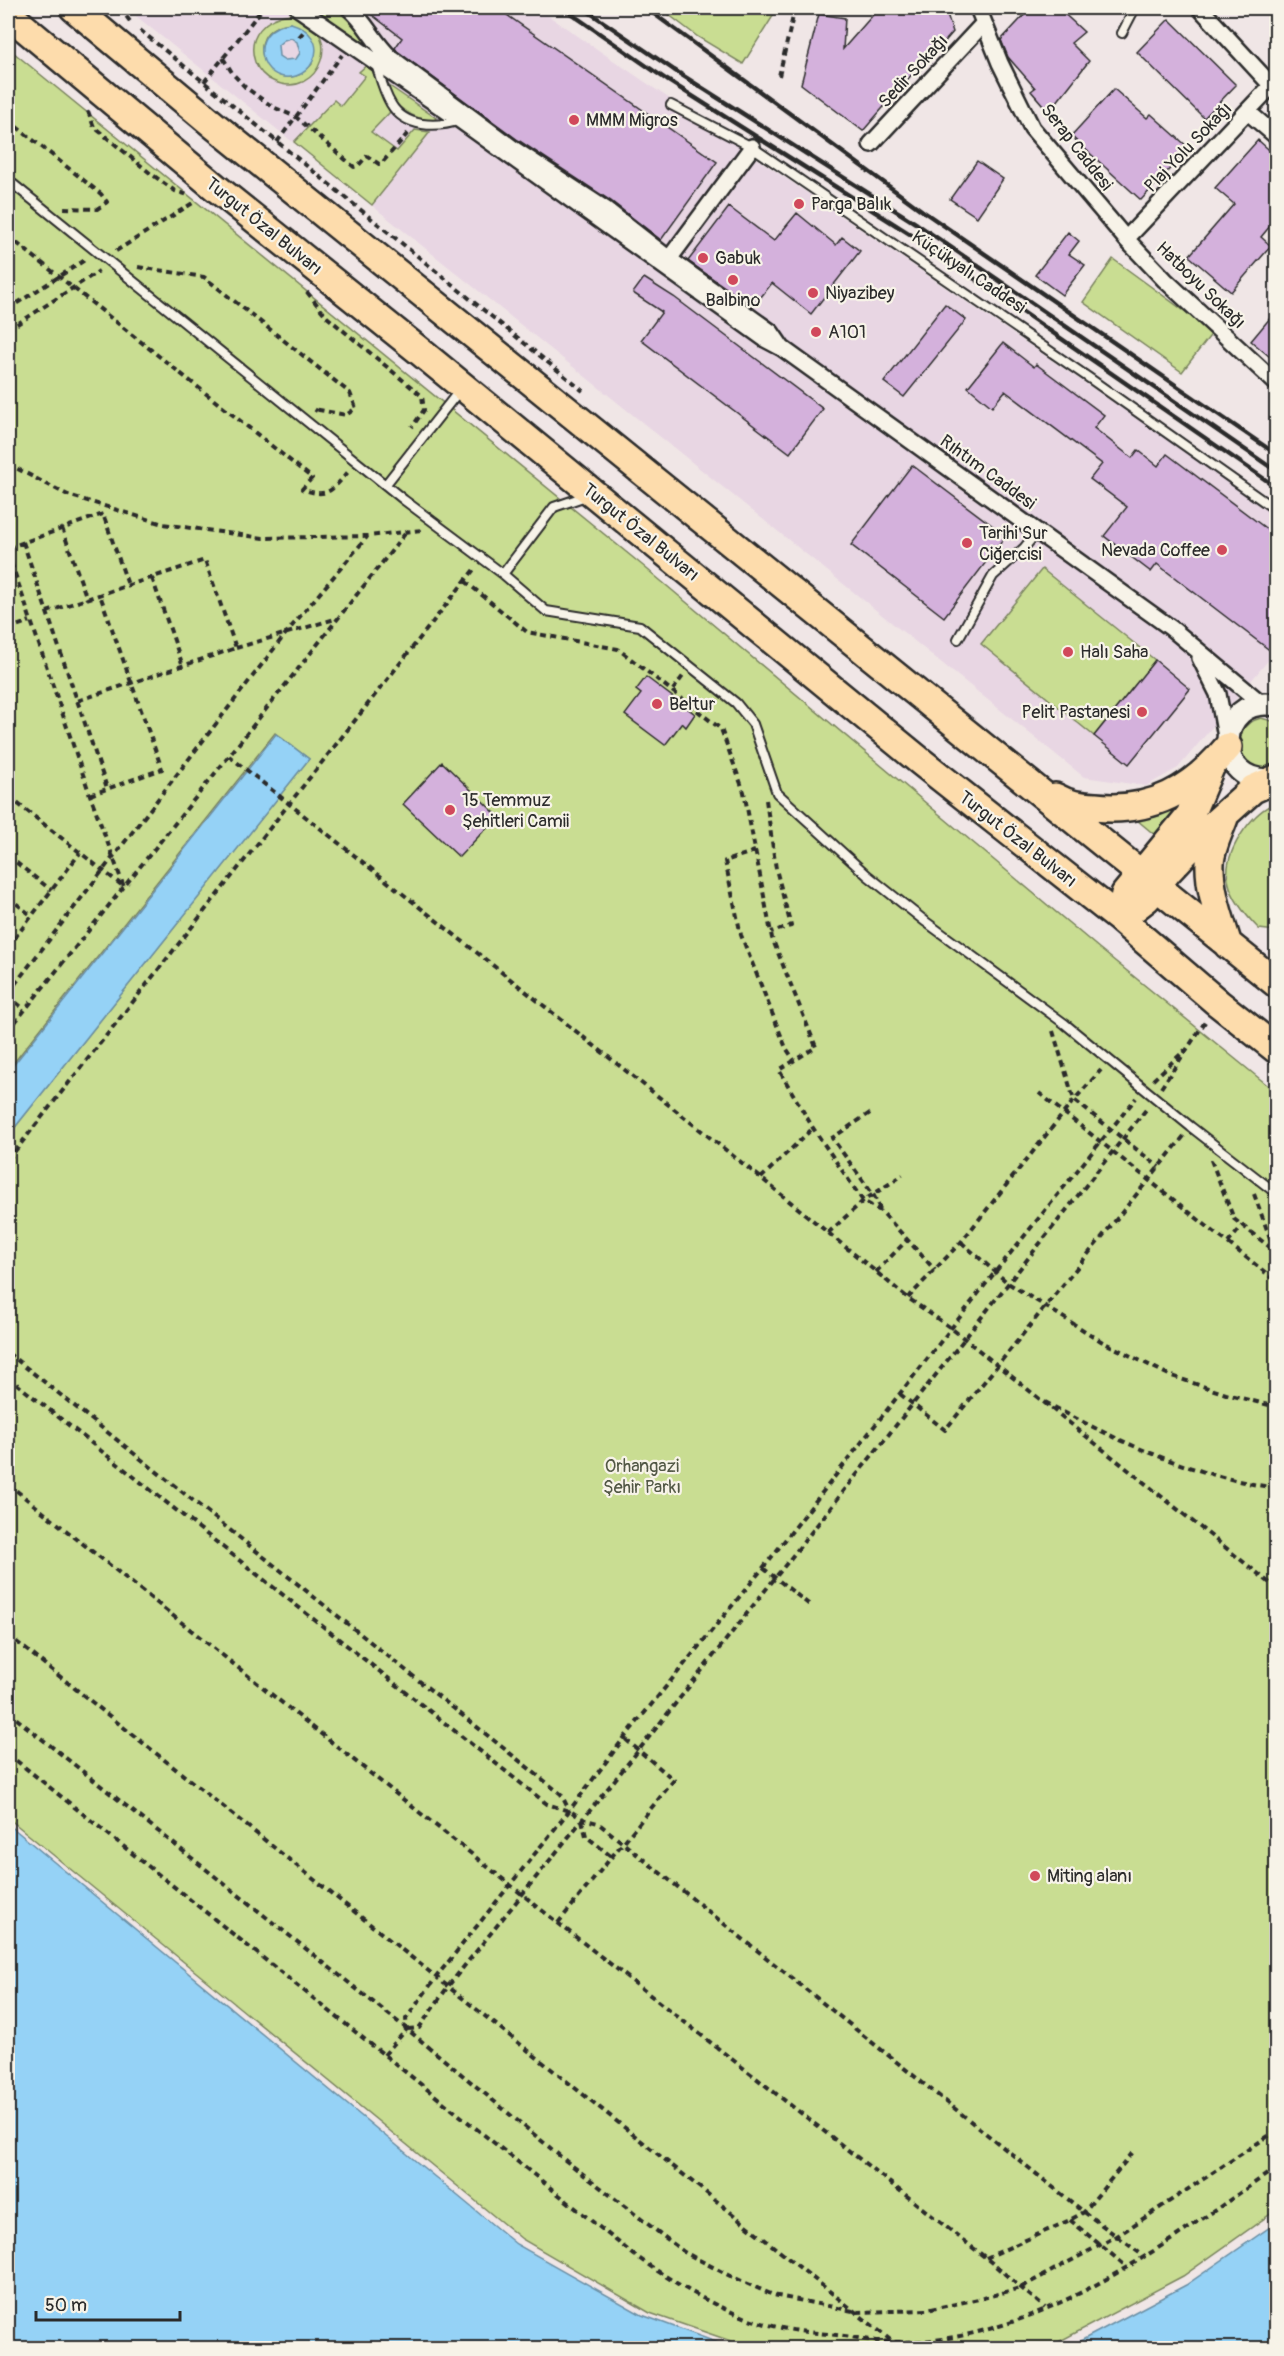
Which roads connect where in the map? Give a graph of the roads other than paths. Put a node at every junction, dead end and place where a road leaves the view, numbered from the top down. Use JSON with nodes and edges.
{"nodes":[{"id":1,"x":74,"y":8,"type":"edge"},
{"id":2,"x":298,"y":8,"type":"edge"},
{"id":3,"x":349,"y":8,"type":"edge"},
{"id":4,"x":978,"y":8,"type":"edge"},
{"id":5,"x":1135,"y":8,"type":"edge"},
{"id":6,"x":1200,"y":8,"type":"edge"},
{"id":7,"x":8,"y":14,"type":"edge"},
{"id":8,"x":983,"y":24,"type":"junction"},
{"id":9,"x":1122,"y":33,"type":"dead end"},
{"id":10,"x":375,"y":63,"type":"junction"},
{"id":11,"x":1274,"y":84,"type":"edge"},
{"id":12,"x":671,"y":105,"type":"dead end"},
{"id":13,"x":1248,"y":112,"type":"junction"},
{"id":14,"x":460,"y":120,"type":"junction"},
{"id":15,"x":1276,"y":136,"type":"edge"},
{"id":16,"x":871,"y":144,"type":"dead end"},
{"id":17,"x":752,"y":147,"type":"junction"},
{"id":18,"x":8,"y":180,"type":"edge"},
{"id":19,"x":1126,"y":239,"type":"junction"},
{"id":20,"x":638,"y":241,"type":"junction"},
{"id":21,"x":669,"y":259,"type":"junction"},
{"id":22,"x":782,"y":348,"type":"junction"},
{"id":23,"x":1276,"y":383,"type":"edge"},
{"id":24,"x":462,"y":387,"type":"junction"},
{"id":25,"x":386,"y":484,"type":"junction"},
{"id":26,"x":594,"y":493,"type":"junction"},
{"id":27,"x":1276,"y":510,"type":"edge"},
{"id":28,"x":1037,"y":532,"type":"junction"},
{"id":29,"x":502,"y":574,"type":"junction"},
{"id":30,"x":1171,"y":628,"type":"junction"},
{"id":31,"x":958,"y":639,"type":"dead end"},
{"id":32,"x":1271,"y":703,"type":"edge"},
{"id":33,"x":1227,"y":744,"type":"junction"},
{"id":34,"x":1210,"y":768,"type":"junction"},
{"id":35,"x":1276,"y":779,"type":"edge"},
{"id":36,"x":1030,"y":784,"type":"junction"},
{"id":37,"x":1225,"y":815,"type":"junction"},
{"id":38,"x":1149,"y":879,"type":"junction"},
{"id":39,"x":1120,"y":919,"type":"junction"},
{"id":40,"x":1228,"y":945,"type":"junction"},
{"id":41,"x":1276,"y":983,"type":"edge"},
{"id":42,"x":1276,"y":1048,"type":"edge"},
{"id":43,"x":1276,"y":1193,"type":"edge"}],
"edges":[{"from":1,"to":36,"type":"highway"},
{"from":2,"to":10,"type":"street"},
{"from":3,"to":20,"type":"street"},
{"from":4,"to":8,"type":"street","name":"Serap Caddesi"},
{"from":5,"to":9,"type":"lane"},
{"from":6,"to":11,"type":"street"},
{"from":7,"to":24,"type":"highway","name":"Turgut Özal Bulvarı"},
{"from":8,"to":16,"type":"street","name":"Sedir Sokağı"},
{"from":8,"to":19,"type":"street","name":"Serap Caddesi"},
{"from":10,"to":14,"type":"street"},
{"from":10,"to":14,"type":"lane"},
{"from":11,"to":13,"type":"street","name":"Plaj Yolu Sokağı"},
{"from":12,"to":17,"type":"lane","name":"Küçükyalı Caddesi"},
{"from":13,"to":15,"type":"street"},
{"from":13,"to":19,"type":"street","name":"Plaj Yolu Sokağı"},
{"from":14,"to":20,"type":"street"},
{"from":17,"to":21,"type":"street"},
{"from":17,"to":27,"type":"lane","name":"Küçükyalı Caddesi"},
{"from":18,"to":25,"type":"lane"},
{"from":19,"to":23,"type":"street","name":"Hatboyu Sokağı"},
{"from":20,"to":21,"type":"street","name":"Rıhtım Caddesi"},
{"from":20,"to":22,"type":"street","name":"Rıhtım Caddesi"},
{"from":21,"to":22,"type":"street","name":"Rıhtım Caddesi"},
{"from":22,"to":28,"type":"street","name":"Rıhtım Caddesi"},
{"from":24,"to":25,"type":"lane"},
{"from":24,"to":26,"type":"highway","name":"Turgut Özal Bulvarı"},
{"from":25,"to":29,"type":"lane"},
{"from":26,"to":29,"type":"lane"},
{"from":26,"to":39,"type":"highway","name":"Turgut Özal Bulvarı"},
{"from":28,"to":30,"type":"street","name":"Rıhtım Caddesi"},
{"from":28,"to":31,"type":"lane"},
{"from":29,"to":43,"type":"lane"},
{"from":30,"to":32,"type":"street","name":"Rıhtım Caddesi"},
{"from":30,"to":33,"type":"street","name":"Rıhtım Caddesi"},
{"from":32,"to":33,"type":"street"},
{"from":33,"to":34,"type":"highway"},
{"from":33,"to":35,"type":"street"},
{"from":34,"to":36,"type":"highway"},
{"from":34,"to":38,"type":"highway"},
{"from":35,"to":37,"type":"highway"},
{"from":36,"to":38,"type":"highway"},
{"from":37,"to":38,"type":"highway"},
{"from":37,"to":40,"type":"highway"},
{"from":38,"to":39,"type":"highway"},
{"from":38,"to":40,"type":"highway"},
{"from":39,"to":42,"type":"highway","name":"Turgut Özal Bulvarı"},
{"from":40,"to":41,"type":"highway"}]}
